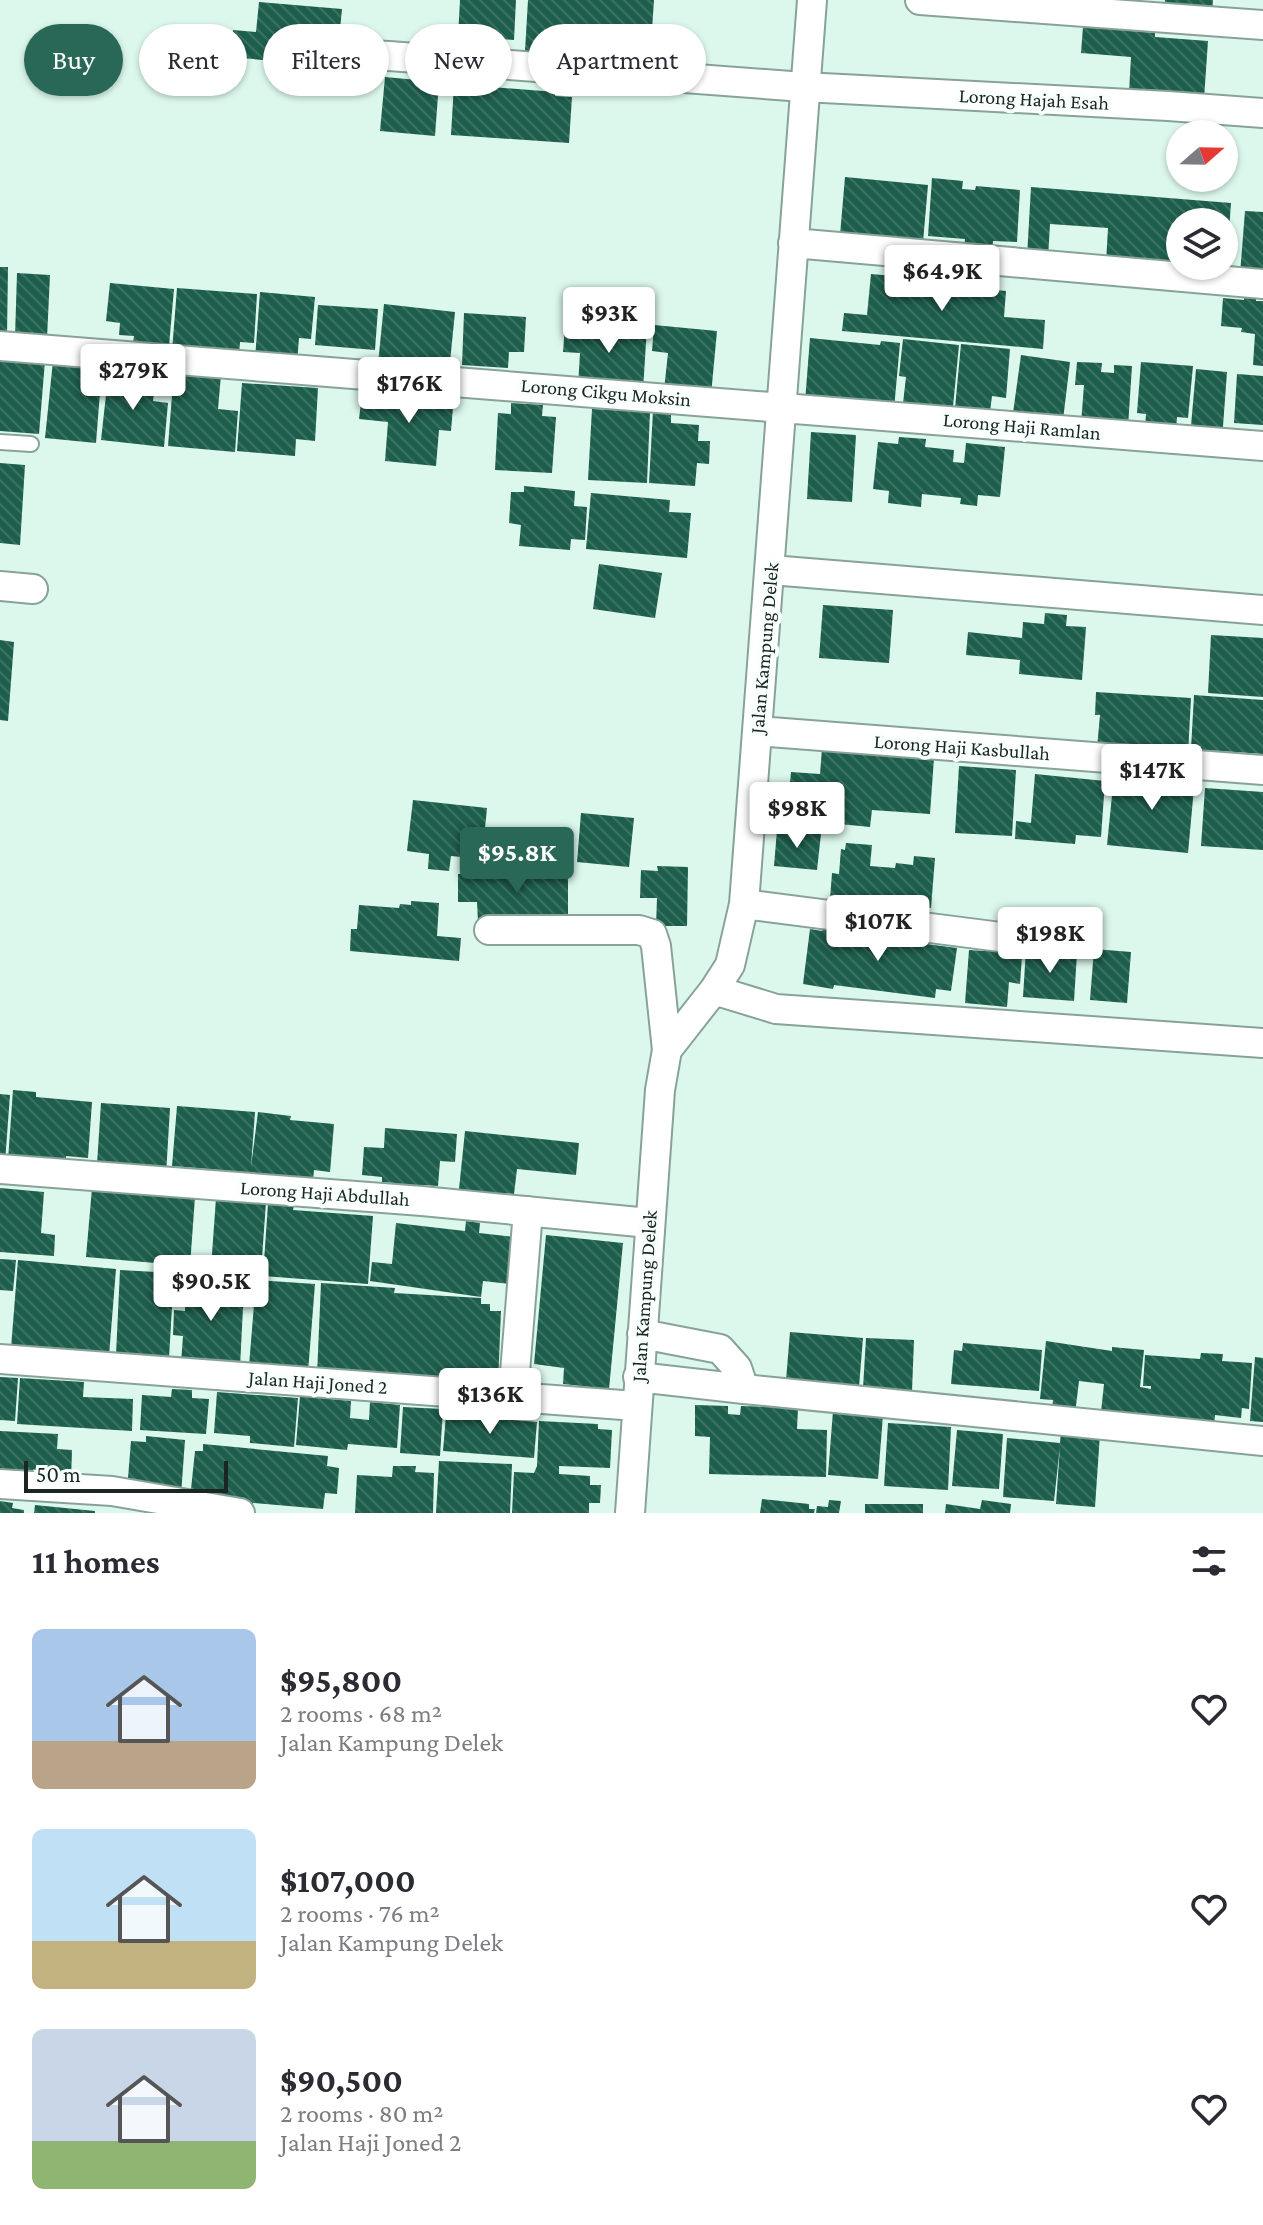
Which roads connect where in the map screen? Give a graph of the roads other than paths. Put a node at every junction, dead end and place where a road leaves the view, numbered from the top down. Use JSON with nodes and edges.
{"nodes":[{"id":1,"x":812,"y":0,"type":"edge"},
{"id":2,"x":920,"y":0,"type":"edge"},
{"id":3,"x":1263,"y":25,"type":"edge"},
{"id":4,"x":389,"y":56,"type":"edge"},
{"id":5,"x":804,"y":87,"type":"junction"},
{"id":6,"x":1263,"y":113,"type":"edge"},
{"id":7,"x":793,"y":243,"type":"junction"},
{"id":8,"x":1263,"y":284,"type":"edge"},
{"id":9,"x":0,"y":346,"type":"edge"},
{"id":10,"x":780,"y":406,"type":"junction"},
{"id":11,"x":0,"y":442,"type":"edge"},
{"id":12,"x":31,"y":444,"type":"dead end"},
{"id":13,"x":1263,"y":446,"type":"edge"},
{"id":14,"x":771,"y":570,"type":"junction"},
{"id":15,"x":0,"y":586,"type":"edge"},
{"id":16,"x":33,"y":589,"type":"dead end"},
{"id":17,"x":1263,"y":610,"type":"edge"},
{"id":18,"x":757,"y":731,"type":"junction"},
{"id":19,"x":1263,"y":770,"type":"edge"},
{"id":20,"x":744,"y":904,"type":"junction"},
{"id":21,"x":489,"y":930,"type":"dead end"},
{"id":22,"x":1016,"y":939,"type":"dead end"},
{"id":23,"x":714,"y":990,"type":"junction"},
{"id":24,"x":1263,"y":1043,"type":"edge"},
{"id":25,"x":667,"y":1050,"type":"junction"},
{"id":26,"x":0,"y":1169,"type":"edge"},
{"id":27,"x":528,"y":1211,"type":"junction"},
{"id":28,"x":649,"y":1223,"type":"junction"},
{"id":29,"x":642,"y":1334,"type":"junction"},
{"id":30,"x":0,"y":1359,"type":"edge"},
{"id":31,"x":638,"y":1377,"type":"junction"},
{"id":32,"x":744,"y":1389,"type":"junction"},
{"id":33,"x":513,"y":1397,"type":"junction"},
{"id":34,"x":636,"y":1406,"type":"junction"},
{"id":35,"x":1263,"y":1441,"type":"edge"},
{"id":36,"x":0,"y":1484,"type":"edge"},
{"id":37,"x":240,"y":1513,"type":"edge"},
{"id":38,"x":630,"y":1513,"type":"edge"}],
"edges":[{"from":1,"to":5,"type":"street","name":"Jalan Kampung Delek"},
{"from":2,"to":3,"type":"street"},
{"from":4,"to":5,"type":"street","name":"Lorong Hajah Esah"},
{"from":5,"to":6,"type":"street","name":"Lorong Hajah Esah"},
{"from":5,"to":7,"type":"street","name":"Jalan Kampung Delek"},
{"from":7,"to":8,"type":"street"},
{"from":7,"to":10,"type":"street","name":"Jalan Kampung Delek"},
{"from":9,"to":10,"type":"street","name":"Lorong Cikgu Moksin"},
{"from":10,"to":13,"type":"street","name":"Lorong Haji Ramlan"},
{"from":10,"to":14,"type":"street","name":"Jalan Kampung Delek"},
{"from":11,"to":12,"type":"lane"},
{"from":14,"to":17,"type":"street"},
{"from":14,"to":18,"type":"street","name":"Jalan Kampung Delek"},
{"from":15,"to":16,"type":"street"},
{"from":18,"to":19,"type":"street","name":"Lorong Haji Kasbullah"},
{"from":18,"to":20,"type":"street","name":"Jalan Kampung Delek"},
{"from":20,"to":22,"type":"street"},
{"from":20,"to":23,"type":"street","name":"Jalan Kampung Delek"},
{"from":21,"to":25,"type":"street"},
{"from":23,"to":24,"type":"street"},
{"from":23,"to":25,"type":"street","name":"Jalan Kampung Delek"},
{"from":25,"to":28,"type":"street","name":"Jalan Kampung Delek"},
{"from":26,"to":27,"type":"street","name":"Lorong Haji Abdullah"},
{"from":27,"to":28,"type":"street","name":"Lorong Haji Abdullah"},
{"from":27,"to":33,"type":"street"},
{"from":28,"to":29,"type":"street","name":"Jalan Kampung Delek"},
{"from":29,"to":31,"type":"street","name":"Jalan Kampung Delek"},
{"from":29,"to":32,"type":"street"},
{"from":30,"to":33,"type":"street","name":"Jalan Haji Joned 2"},
{"from":31,"to":32,"type":"street"},
{"from":31,"to":34,"type":"street","name":"Jalan Kampung Delek"},
{"from":32,"to":35,"type":"street"},
{"from":33,"to":34,"type":"street","name":"Jalan Haji Joned 2"},
{"from":34,"to":38,"type":"street","name":"Jalan Kampung Delek"},
{"from":36,"to":37,"type":"street"}]}
